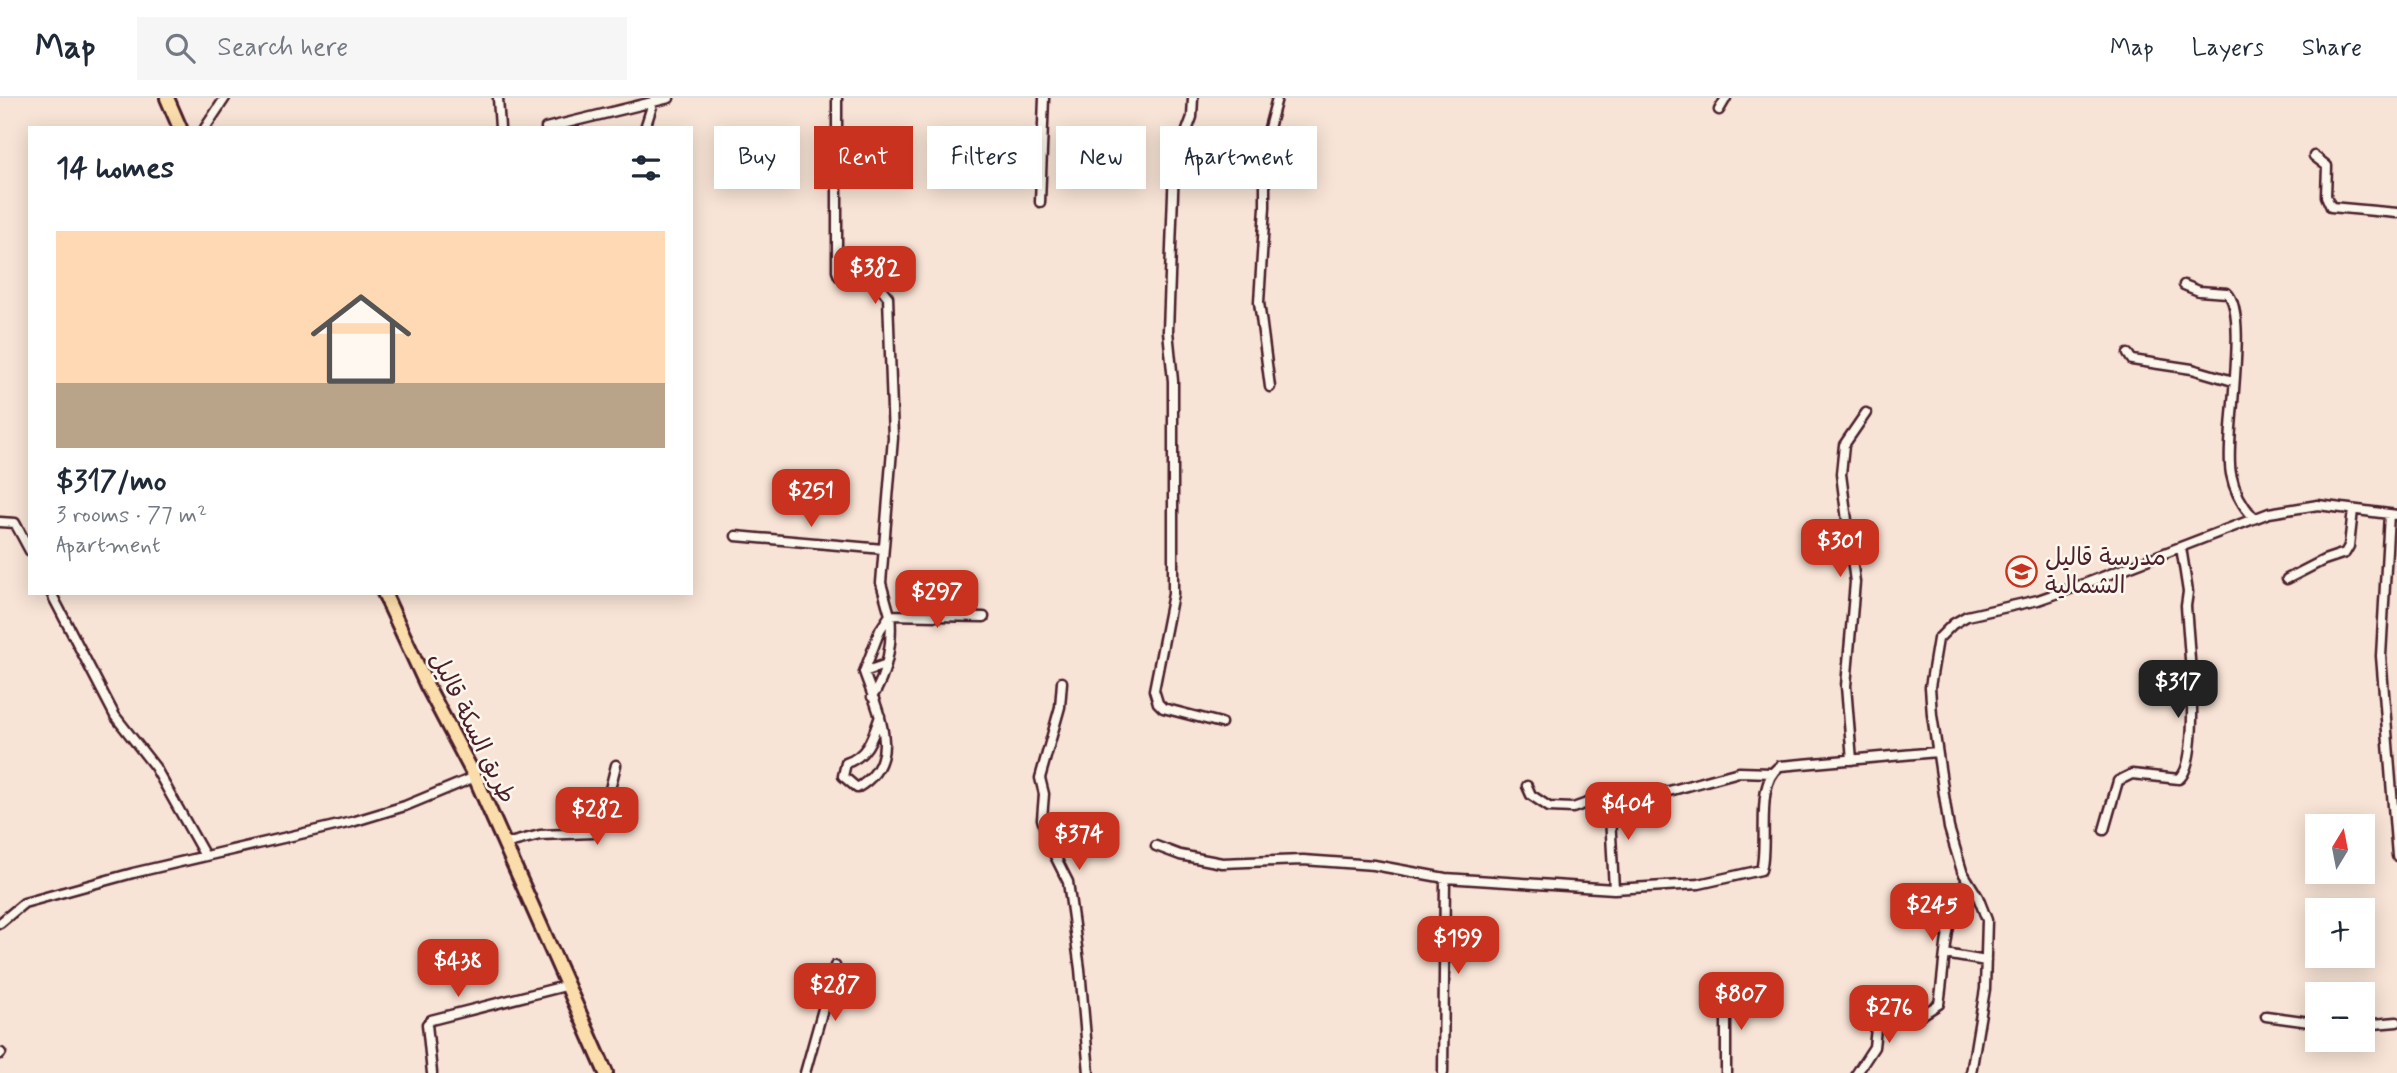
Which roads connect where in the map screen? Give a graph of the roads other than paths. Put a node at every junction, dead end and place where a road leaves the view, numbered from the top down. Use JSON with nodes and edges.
{"nodes":[{"id":1,"x":167,"y":98,"type":"edge"},
{"id":2,"x":225,"y":98,"type":"edge"},
{"id":3,"x":498,"y":98,"type":"edge"},
{"id":4,"x":669,"y":98,"type":"edge"},
{"id":5,"x":837,"y":98,"type":"edge"},
{"id":6,"x":1044,"y":98,"type":"edge"},
{"id":7,"x":1194,"y":98,"type":"edge"},
{"id":8,"x":1277,"y":98,"type":"edge"},
{"id":9,"x":1726,"y":98,"type":"edge"},
{"id":10,"x":653,"y":101,"type":"edge"},
{"id":11,"x":1719,"y":110,"type":"dead end"},
{"id":12,"x":179,"y":126,"type":"edge"},
{"id":13,"x":206,"y":126,"type":"edge"},
{"id":14,"x":500,"y":126,"type":"edge"},
{"id":15,"x":554,"y":126,"type":"edge"},
{"id":16,"x":646,"y":126,"type":"edge"},
{"id":17,"x":2314,"y":156,"type":"dead end"},
{"id":18,"x":1040,"y":202,"type":"dead end"},
{"id":19,"x":2397,"y":213,"type":"edge"},
{"id":20,"x":2184,"y":285,"type":"dead end"},
{"id":21,"x":2128,"y":354,"type":"dead end"},
{"id":22,"x":2233,"y":381,"type":"junction"},
{"id":23,"x":1270,"y":387,"type":"dead end"},
{"id":24,"x":1866,"y":412,"type":"dead end"},
{"id":25,"x":2353,"y":510,"type":"junction"},
{"id":26,"x":2393,"y":514,"type":"edge"},
{"id":27,"x":2253,"y":517,"type":"junction"},
{"id":28,"x":0,"y":522,"type":"edge"},
{"id":29,"x":736,"y":536,"type":"dead end"},
{"id":30,"x":28,"y":547,"type":"edge"},
{"id":31,"x":2181,"y":547,"type":"junction"},
{"id":32,"x":883,"y":549,"type":"junction"},
{"id":33,"x":2287,"y":579,"type":"dead end"},
{"id":34,"x":52,"y":595,"type":"edge"},
{"id":35,"x":385,"y":595,"type":"edge"},
{"id":36,"x":890,"y":615,"type":"junction"},
{"id":37,"x":984,"y":617,"type":"dead end"},
{"id":38,"x":884,"y":665,"type":"junction"},
{"id":39,"x":864,"y":672,"type":"junction"},
{"id":40,"x":1062,"y":682,"type":"dead end"},
{"id":41,"x":872,"y":697,"type":"junction"},
{"id":42,"x":880,"y":716,"type":"junction"},
{"id":43,"x":1221,"y":723,"type":"dead end"},
{"id":44,"x":1937,"y":752,"type":"junction"},
{"id":45,"x":1852,"y":760,"type":"junction"},
{"id":46,"x":617,"y":765,"type":"dead end"},
{"id":47,"x":1772,"y":773,"type":"junction"},
{"id":48,"x":475,"y":777,"type":"junction"},
{"id":49,"x":1527,"y":786,"type":"dead end"},
{"id":50,"x":1609,"y":798,"type":"junction"},
{"id":51,"x":2104,"y":830,"type":"dead end"},
{"id":52,"x":505,"y":844,"type":"junction"},
{"id":53,"x":1156,"y":846,"type":"dead end"},
{"id":54,"x":205,"y":856,"type":"junction"},
{"id":55,"x":2397,"y":856,"type":"edge"},
{"id":56,"x":1446,"y":878,"type":"junction"},
{"id":57,"x":1967,"y":880,"type":"junction"},
{"id":58,"x":1614,"y":889,"type":"junction"},
{"id":59,"x":0,"y":923,"type":"edge"},
{"id":60,"x":1945,"y":954,"type":"junction"},
{"id":61,"x":1986,"y":961,"type":"junction"},
{"id":62,"x":835,"y":966,"type":"dead end"},
{"id":63,"x":565,"y":986,"type":"junction"},
{"id":64,"x":1726,"y":993,"type":"dead end"},
{"id":65,"x":1879,"y":1001,"type":"dead end"},
{"id":66,"x":2266,"y":1016,"type":"dead end"},
{"id":67,"x":1914,"y":1020,"type":"dead end"},
{"id":68,"x":2305,"y":1021,"type":"edge"},
{"id":69,"x":2397,"y":1022,"type":"edge"},
{"id":70,"x":2375,"y":1024,"type":"edge"},
{"id":71,"x":432,"y":1073,"type":"edge"},
{"id":72,"x":606,"y":1073,"type":"edge"},
{"id":73,"x":805,"y":1073,"type":"edge"},
{"id":74,"x":1089,"y":1073,"type":"edge"},
{"id":75,"x":1443,"y":1073,"type":"edge"},
{"id":76,"x":1726,"y":1073,"type":"edge"},
{"id":77,"x":1857,"y":1073,"type":"edge"},
{"id":78,"x":1971,"y":1073,"type":"edge"}],
"edges":[{"from":1,"to":12,"type":"main road"},
{"from":2,"to":13,"type":"street"},
{"from":3,"to":14,"type":"street"},
{"from":4,"to":10,"type":"street"},
{"from":5,"to":32,"type":"street"},
{"from":6,"to":18,"type":"street"},
{"from":7,"to":43,"type":"street"},
{"from":8,"to":23,"type":"street"},
{"from":9,"to":11,"type":"street"},
{"from":10,"to":15,"type":"street"},
{"from":10,"to":16,"type":"street"},
{"from":17,"to":19,"type":"street"},
{"from":20,"to":22,"type":"street"},
{"from":21,"to":22,"type":"street"},
{"from":22,"to":27,"type":"street"},
{"from":24,"to":45,"type":"street"},
{"from":25,"to":26,"type":"street"},
{"from":25,"to":27,"type":"street"},
{"from":25,"to":33,"type":"street"},
{"from":26,"to":55,"type":"street"},
{"from":27,"to":31,"type":"street"},
{"from":28,"to":30,"type":"street"},
{"from":29,"to":32,"type":"street"},
{"from":31,"to":44,"type":"street"},
{"from":31,"to":51,"type":"street"},
{"from":32,"to":36,"type":"street"},
{"from":34,"to":54,"type":"street"},
{"from":35,"to":48,"type":"main road","name":"طريق السكة قاليل"},
{"from":36,"to":37,"type":"street"},
{"from":36,"to":38,"type":"street"},
{"from":36,"to":39,"type":"street"},
{"from":38,"to":39,"type":"street"},
{"from":38,"to":41,"type":"street"},
{"from":39,"to":41,"type":"street"},
{"from":40,"to":74,"type":"street"},
{"from":41,"to":42,"type":"street"},
{"from":42,"to":42,"type":"street"},
{"from":44,"to":45,"type":"street"},
{"from":44,"to":57,"type":"street"},
{"from":45,"to":47,"type":"street"},
{"from":46,"to":52,"type":"street"},
{"from":47,"to":50,"type":"street"},
{"from":47,"to":58,"type":"street"},
{"from":48,"to":52,"type":"main road","name":"طريق السكة قاليل"},
{"from":48,"to":54,"type":"street"},
{"from":49,"to":50,"type":"street"},
{"from":50,"to":58,"type":"street"},
{"from":52,"to":63,"type":"main road","name":"طريق السكة قاليل"},
{"from":53,"to":56,"type":"street"},
{"from":54,"to":59,"type":"street"},
{"from":56,"to":58,"type":"street"},
{"from":56,"to":75,"type":"street"},
{"from":57,"to":60,"type":"street"},
{"from":57,"to":61,"type":"street"},
{"from":60,"to":61,"type":"street"},
{"from":60,"to":67,"type":"street"},
{"from":61,"to":78,"type":"street"},
{"from":62,"to":73,"type":"street"},
{"from":63,"to":71,"type":"street"},
{"from":63,"to":72,"type":"main road","name":"طريق السكة قاليل"},
{"from":64,"to":76,"type":"street"},
{"from":65,"to":77,"type":"street"},
{"from":66,"to":68,"type":"street"},
{"from":69,"to":70,"type":"street"}]}
